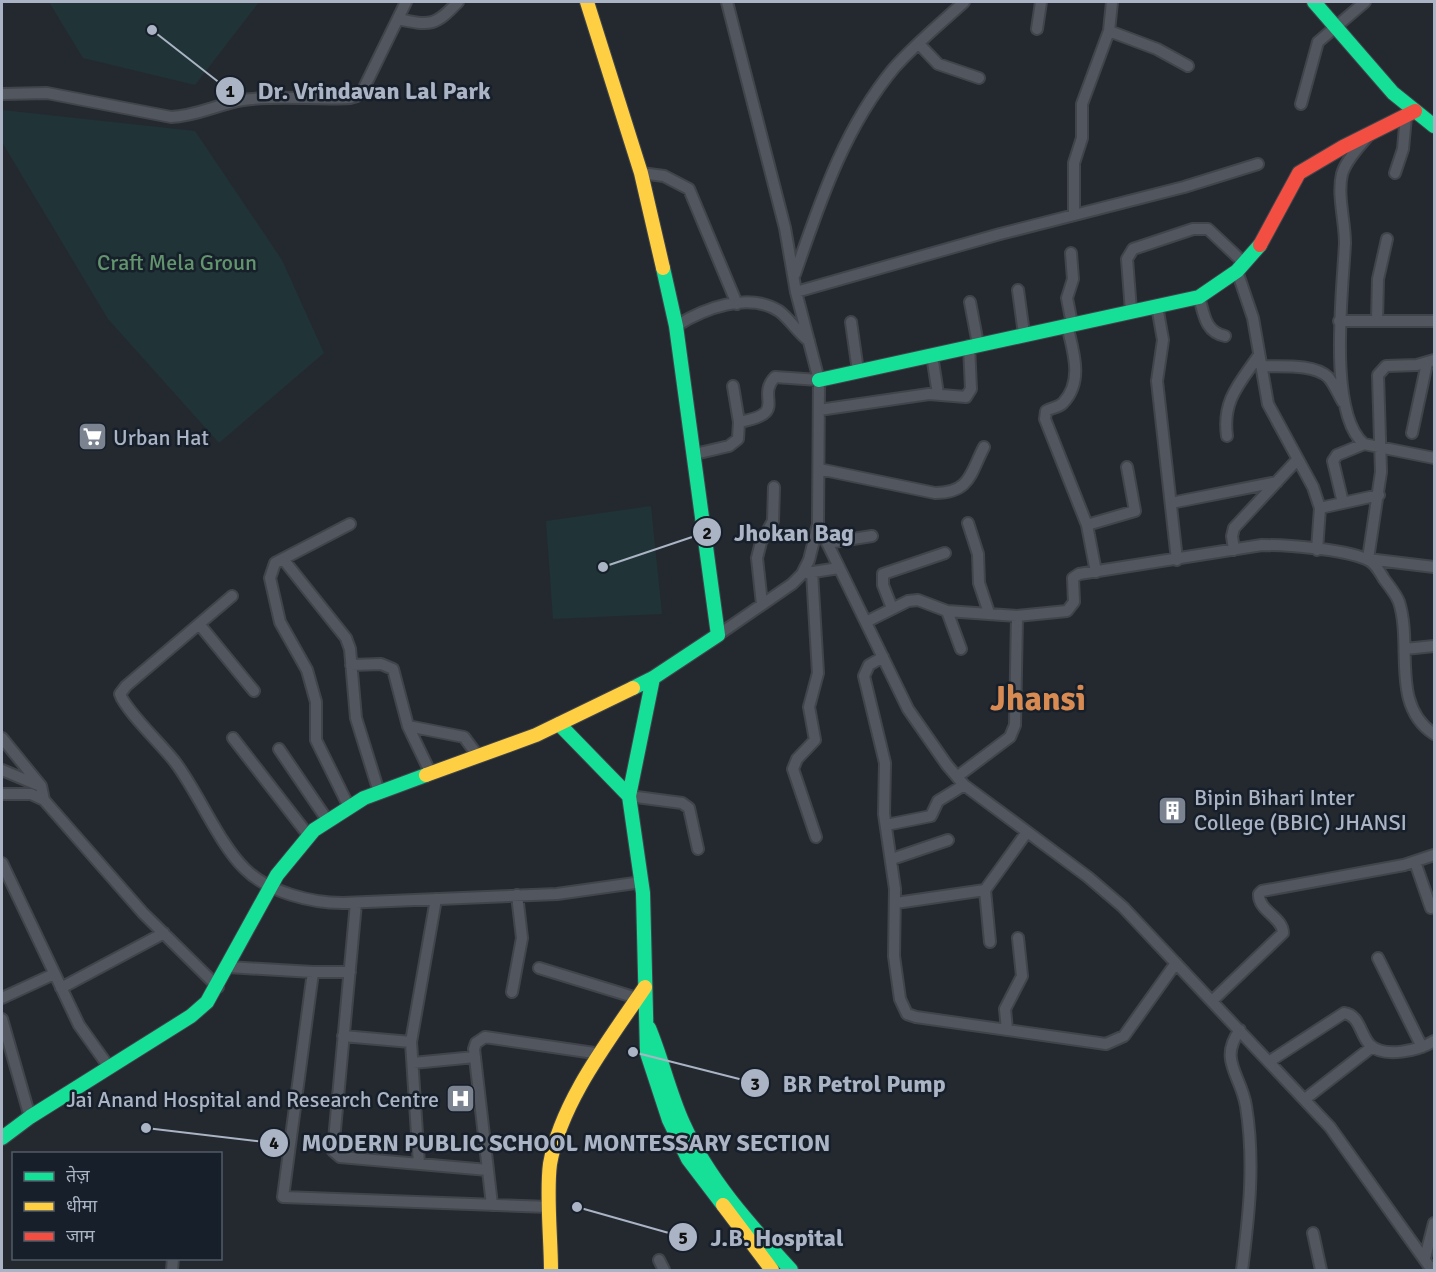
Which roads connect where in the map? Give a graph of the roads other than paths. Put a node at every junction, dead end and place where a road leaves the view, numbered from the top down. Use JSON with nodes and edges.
{"nodes":[{"id":1,"x":406,"y":2,"type":"edge"},
{"id":2,"x":458,"y":2,"type":"edge"},
{"id":3,"x":587,"y":2,"type":"edge"},
{"id":4,"x":727,"y":2,"type":"edge"},
{"id":5,"x":964,"y":2,"type":"edge"},
{"id":6,"x":1041,"y":2,"type":"edge"},
{"id":7,"x":1112,"y":2,"type":"edge"},
{"id":8,"x":1314,"y":2,"type":"edge"},
{"id":9,"x":1365,"y":2,"type":"edge"},
{"id":10,"x":398,"y":19,"type":"junction"},
{"id":11,"x":1335,"y":26,"type":"junction"},
{"id":12,"x":1037,"y":30,"type":"dead end"},
{"id":13,"x":1109,"y":31,"type":"junction"},
{"id":14,"x":919,"y":44,"type":"junction"},
{"id":15,"x":1188,"y":66,"type":"dead end"},
{"id":16,"x":979,"y":78,"type":"dead end"},
{"id":17,"x":2,"y":94,"type":"edge"},
{"id":18,"x":1301,"y":104,"type":"dead end"},
{"id":19,"x":1410,"y":113,"type":"junction"},
{"id":20,"x":1434,"y":126,"type":"edge"},
{"id":21,"x":1368,"y":135,"type":"junction"},
{"id":22,"x":1258,"y":164,"type":"dead end"},
{"id":23,"x":641,"y":173,"type":"junction"},
{"id":24,"x":1395,"y":173,"type":"dead end"},
{"id":25,"x":1074,"y":215,"type":"junction"},
{"id":26,"x":1387,"y":239,"type":"dead end"},
{"id":27,"x":1071,"y":253,"type":"dead end"},
{"id":28,"x":1240,"y":267,"type":"junction"},
{"id":29,"x":794,"y":278,"type":"junction"},
{"id":30,"x":1018,"y":290,"type":"dead end"},
{"id":31,"x":796,"y":292,"type":"junction"},
{"id":32,"x":1199,"y":297,"type":"junction"},
{"id":33,"x":970,"y":302,"type":"dead end"},
{"id":34,"x":737,"y":304,"type":"junction"},
{"id":35,"x":1157,"y":306,"type":"junction"},
{"id":36,"x":1131,"y":311,"type":"junction"},
{"id":37,"x":1340,"y":321,"type":"junction"},
{"id":38,"x":1377,"y":321,"type":"junction"},
{"id":39,"x":1434,"y":321,"type":"edge"},
{"id":40,"x":851,"y":322,"type":"dead end"},
{"id":41,"x":1070,"y":324,"type":"junction"},
{"id":42,"x":676,"y":326,"type":"junction"},
{"id":43,"x":1024,"y":334,"type":"junction"},
{"id":44,"x":1225,"y":336,"type":"dead end"},
{"id":45,"x":809,"y":341,"type":"junction"},
{"id":46,"x":973,"y":345,"type":"junction"},
{"id":47,"x":932,"y":355,"type":"junction"},
{"id":48,"x":1260,"y":360,"type":"junction"},
{"id":49,"x":1431,"y":362,"type":"edge"},
{"id":50,"x":858,"y":371,"type":"junction"},
{"id":51,"x":819,"y":380,"type":"junction"},
{"id":52,"x":733,"y":386,"type":"dead end"},
{"id":53,"x":938,"y":394,"type":"junction"},
{"id":54,"x":1344,"y":405,"type":"junction"},
{"id":55,"x":819,"y":410,"type":"junction"},
{"id":56,"x":739,"y":422,"type":"junction"},
{"id":57,"x":1412,"y":433,"type":"dead end"},
{"id":58,"x":1227,"y":436,"type":"dead end"},
{"id":59,"x":1364,"y":444,"type":"junction"},
{"id":60,"x":1382,"y":446,"type":"junction"},
{"id":61,"x":984,"y":447,"type":"dead end"},
{"id":62,"x":695,"y":454,"type":"junction"},
{"id":63,"x":1434,"y":458,"type":"edge"},
{"id":64,"x":1297,"y":460,"type":"junction"},
{"id":65,"x":1127,"y":467,"type":"dead end"},
{"id":66,"x":819,"y":470,"type":"junction"},
{"id":67,"x":1277,"y":482,"type":"junction"},
{"id":68,"x":774,"y":487,"type":"dead end"},
{"id":69,"x":1379,"y":495,"type":"junction"},
{"id":70,"x":1171,"y":503,"type":"junction"},
{"id":71,"x":1342,"y":503,"type":"junction"},
{"id":72,"x":1320,"y":508,"type":"junction"},
{"id":73,"x":968,"y":523,"type":"dead end"},
{"id":74,"x":350,"y":524,"type":"dead end"},
{"id":75,"x":818,"y":524,"type":"junction"},
{"id":76,"x":1087,"y":525,"type":"junction"},
{"id":77,"x":872,"y":536,"type":"dead end"},
{"id":78,"x":827,"y":543,"type":"junction"},
{"id":79,"x":1234,"y":550,"type":"junction"},
{"id":80,"x":1317,"y":550,"type":"junction"},
{"id":81,"x":945,"y":553,"type":"dead end"},
{"id":82,"x":283,"y":559,"type":"junction"},
{"id":83,"x":1368,"y":559,"type":"junction"},
{"id":84,"x":1177,"y":560,"type":"junction"},
{"id":85,"x":1434,"y":567,"type":"edge"},
{"id":86,"x":839,"y":568,"type":"junction"},
{"id":87,"x":1096,"y":572,"type":"junction"},
{"id":88,"x":807,"y":573,"type":"junction"},
{"id":89,"x":232,"y":596,"type":"dead end"},
{"id":90,"x":762,"y":604,"type":"junction"},
{"id":91,"x":892,"y":608,"type":"junction"},
{"id":92,"x":947,"y":611,"type":"junction"},
{"id":93,"x":989,"y":614,"type":"junction"},
{"id":94,"x":1017,"y":616,"type":"junction"},
{"id":95,"x":866,"y":622,"type":"junction"},
{"id":96,"x":199,"y":624,"type":"junction"},
{"id":97,"x":718,"y":634,"type":"junction"},
{"id":98,"x":1434,"y":646,"type":"edge"},
{"id":99,"x":961,"y":649,"type":"dead end"},
{"id":100,"x":1405,"y":649,"type":"junction"},
{"id":101,"x":883,"y":657,"type":"junction"},
{"id":102,"x":351,"y":665,"type":"junction"},
{"id":103,"x":653,"y":678,"type":"junction"},
{"id":104,"x":254,"y":691,"type":"dead end"},
{"id":105,"x":560,"y":724,"type":"junction"},
{"id":106,"x":408,"y":726,"type":"junction"},
{"id":107,"x":1434,"y":734,"type":"edge"},
{"id":108,"x":2,"y":738,"type":"edge"},
{"id":109,"x":233,"y":738,"type":"dead end"},
{"id":110,"x":279,"y":749,"type":"dead end"},
{"id":111,"x":478,"y":756,"type":"junction"},
{"id":112,"x":2,"y":770,"type":"edge"},
{"id":113,"x":431,"y":774,"type":"junction"},
{"id":114,"x":961,"y":781,"type":"junction"},
{"id":115,"x":41,"y":786,"type":"junction"},
{"id":116,"x":379,"y":792,"type":"junction"},
{"id":117,"x":2,"y":794,"type":"edge"},
{"id":118,"x":629,"y":796,"type":"junction"},
{"id":119,"x":44,"y":800,"type":"junction"},
{"id":120,"x":349,"y":807,"type":"junction"},
{"id":121,"x":328,"y":821,"type":"junction"},
{"id":122,"x":886,"y":825,"type":"junction"},
{"id":123,"x":1027,"y":832,"type":"junction"},
{"id":124,"x":309,"y":836,"type":"junction"},
{"id":125,"x":816,"y":837,"type":"dead end"},
{"id":126,"x":948,"y":840,"type":"dead end"},
{"id":127,"x":698,"y":849,"type":"dead end"},
{"id":128,"x":1434,"y":855,"type":"edge"},
{"id":129,"x":892,"y":859,"type":"junction"},
{"id":130,"x":1415,"y":862,"type":"junction"},
{"id":131,"x":2,"y":863,"type":"edge"},
{"id":132,"x":642,"y":882,"type":"junction"},
{"id":133,"x":271,"y":886,"type":"junction"},
{"id":134,"x":985,"y":890,"type":"junction"},
{"id":135,"x":517,"y":895,"type":"junction"},
{"id":136,"x":436,"y":899,"type":"junction"},
{"id":137,"x":356,"y":903,"type":"junction"},
{"id":138,"x":896,"y":903,"type":"junction"},
{"id":139,"x":1431,"y":908,"type":"dead end"},
{"id":140,"x":164,"y":933,"type":"junction"},
{"id":141,"x":1018,"y":938,"type":"dead end"},
{"id":142,"x":990,"y":942,"type":"dead end"},
{"id":143,"x":1378,"y":958,"type":"dead end"},
{"id":144,"x":1176,"y":963,"type":"junction"},
{"id":145,"x":228,"y":968,"type":"junction"},
{"id":146,"x":539,"y":968,"type":"dead end"},
{"id":147,"x":313,"y":972,"type":"junction"},
{"id":148,"x":350,"y":972,"type":"junction"},
{"id":149,"x":54,"y":974,"type":"junction"},
{"id":150,"x":218,"y":987,"type":"junction"},
{"id":151,"x":61,"y":988,"type":"junction"},
{"id":152,"x":512,"y":992,"type":"dead end"},
{"id":153,"x":643,"y":993,"type":"junction"},
{"id":154,"x":2,"y":998,"type":"edge"},
{"id":155,"x":1212,"y":1001,"type":"junction"},
{"id":156,"x":2,"y":1019,"type":"edge"},
{"id":157,"x":646,"y":1022,"type":"junction"},
{"id":158,"x":1007,"y":1030,"type":"junction"},
{"id":159,"x":1240,"y":1030,"type":"junction"},
{"id":160,"x":343,"y":1036,"type":"junction"},
{"id":161,"x":1434,"y":1041,"type":"edge"},
{"id":162,"x":411,"y":1042,"type":"junction"},
{"id":163,"x":1372,"y":1047,"type":"junction"},
{"id":164,"x":1422,"y":1047,"type":"junction"},
{"id":165,"x":601,"y":1054,"type":"junction"},
{"id":166,"x":475,"y":1057,"type":"junction"},
{"id":167,"x":1270,"y":1061,"type":"junction"},
{"id":168,"x":413,"y":1063,"type":"junction"},
{"id":169,"x":109,"y":1067,"type":"junction"},
{"id":170,"x":1305,"y":1099,"type":"junction"},
{"id":171,"x":30,"y":1117,"type":"junction"},
{"id":172,"x":2,"y":1138,"type":"edge"},
{"id":173,"x":419,"y":1164,"type":"junction"},
{"id":174,"x":488,"y":1170,"type":"junction"},
{"id":175,"x":492,"y":1205,"type":"junction"},
{"id":176,"x":549,"y":1207,"type":"junction"},
{"id":177,"x":1434,"y":1223,"type":"edge"},
{"id":178,"x":1313,"y":1233,"type":"dead end"},
{"id":179,"x":1425,"y":1258,"type":"junction"},
{"id":180,"x":659,"y":1260,"type":"dead end"},
{"id":181,"x":768,"y":1269,"type":"edge"},
{"id":182,"x":550,"y":1270,"type":"edge"},
{"id":183,"x":664,"y":1270,"type":"edge"},
{"id":184,"x":791,"y":1270,"type":"edge"},
{"id":185,"x":1242,"y":1270,"type":"edge"},
{"id":186,"x":1321,"y":1270,"type":"edge"},
{"id":187,"x":1432,"y":1270,"type":"edge"}],
"edges":[{"from":1,"to":10,"type":"street"},
{"from":2,"to":10,"type":"street"},
{"from":3,"to":23,"type":"street"},
{"from":4,"to":29,"type":"street"},
{"from":5,"to":14,"type":"street"},
{"from":6,"to":12,"type":"street"},
{"from":7,"to":13,"type":"street"},
{"from":8,"to":11,"type":"street"},
{"from":9,"to":11,"type":"street"},
{"from":10,"to":17,"type":"street"},
{"from":11,"to":18,"type":"street"},
{"from":11,"to":19,"type":"street"},
{"from":13,"to":15,"type":"street"},
{"from":13,"to":25,"type":"street"},
{"from":14,"to":16,"type":"street"},
{"from":14,"to":29,"type":"street"},
{"from":19,"to":20,"type":"street"},
{"from":19,"to":21,"type":"street"},
{"from":19,"to":24,"type":"street"},
{"from":21,"to":28,"type":"street"},
{"from":21,"to":37,"type":"street"},
{"from":22,"to":25,"type":"street"},
{"from":23,"to":34,"type":"street"},
{"from":23,"to":42,"type":"street"},
{"from":25,"to":31,"type":"street"},
{"from":26,"to":38,"type":"street"},
{"from":27,"to":41,"type":"street"},
{"from":28,"to":32,"type":"street"},
{"from":28,"to":36,"type":"street"},
{"from":28,"to":48,"type":"street"},
{"from":29,"to":31,"type":"street"},
{"from":30,"to":43,"type":"street"},
{"from":31,"to":45,"type":"street"},
{"from":32,"to":35,"type":"street"},
{"from":32,"to":44,"type":"street"},
{"from":33,"to":46,"type":"street"},
{"from":34,"to":42,"type":"street"},
{"from":34,"to":45,"type":"street"},
{"from":35,"to":36,"type":"street"},
{"from":35,"to":70,"type":"street"},
{"from":36,"to":41,"type":"street"},
{"from":37,"to":38,"type":"street"},
{"from":37,"to":54,"type":"street"},
{"from":38,"to":39,"type":"street"},
{"from":40,"to":50,"type":"street"},
{"from":41,"to":43,"type":"street"},
{"from":41,"to":76,"type":"street"},
{"from":42,"to":62,"type":"street"},
{"from":43,"to":46,"type":"street"},
{"from":45,"to":51,"type":"street"},
{"from":46,"to":47,"type":"street"},
{"from":46,"to":53,"type":"street"},
{"from":47,"to":50,"type":"street"},
{"from":47,"to":53,"type":"street"},
{"from":48,"to":54,"type":"street"},
{"from":48,"to":58,"type":"street"},
{"from":48,"to":64,"type":"street"},
{"from":49,"to":57,"type":"street"},
{"from":49,"to":60,"type":"street"},
{"from":50,"to":51,"type":"street"},
{"from":51,"to":55,"type":"street"},
{"from":51,"to":56,"type":"street"},
{"from":52,"to":56,"type":"street"},
{"from":53,"to":55,"type":"street"},
{"from":54,"to":59,"type":"street"},
{"from":55,"to":66,"type":"street"},
{"from":56,"to":62,"type":"street"},
{"from":59,"to":60,"type":"street"},
{"from":59,"to":71,"type":"street"},
{"from":60,"to":63,"type":"street"},
{"from":60,"to":69,"type":"street"},
{"from":61,"to":66,"type":"street"},
{"from":62,"to":97,"type":"street"},
{"from":64,"to":67,"type":"street"},
{"from":64,"to":72,"type":"street"},
{"from":65,"to":76,"type":"street"},
{"from":66,"to":75,"type":"street"},
{"from":67,"to":70,"type":"street"},
{"from":67,"to":79,"type":"street"},
{"from":68,"to":90,"type":"street"},
{"from":69,"to":71,"type":"street"},
{"from":69,"to":83,"type":"street"},
{"from":70,"to":84,"type":"street"},
{"from":71,"to":72,"type":"street"},
{"from":72,"to":80,"type":"street"},
{"from":73,"to":93,"type":"street"},
{"from":74,"to":82,"type":"street"},
{"from":75,"to":78,"type":"street"},
{"from":75,"to":88,"type":"street"},
{"from":76,"to":87,"type":"street"},
{"from":77,"to":78,"type":"street"},
{"from":78,"to":86,"type":"street"},
{"from":79,"to":80,"type":"street"},
{"from":79,"to":84,"type":"street"},
{"from":80,"to":83,"type":"street"},
{"from":81,"to":91,"type":"street"},
{"from":82,"to":102,"type":"street"},
{"from":82,"to":120,"type":"street"},
{"from":83,"to":85,"type":"street"},
{"from":83,"to":100,"type":"street"},
{"from":84,"to":87,"type":"street"},
{"from":86,"to":88,"type":"street"},
{"from":86,"to":95,"type":"street"},
{"from":87,"to":94,"type":"street"},
{"from":88,"to":90,"type":"street"},
{"from":88,"to":125,"type":"street"},
{"from":89,"to":96,"type":"street"},
{"from":90,"to":97,"type":"street"},
{"from":91,"to":92,"type":"street"},
{"from":91,"to":95,"type":"street"},
{"from":92,"to":93,"type":"street"},
{"from":92,"to":99,"type":"street"},
{"from":93,"to":94,"type":"street"},
{"from":94,"to":114,"type":"street"},
{"from":95,"to":101,"type":"street"},
{"from":96,"to":104,"type":"street"},
{"from":96,"to":133,"type":"street"},
{"from":97,"to":103,"type":"street"},
{"from":98,"to":100,"type":"street"},
{"from":100,"to":107,"type":"street"},
{"from":101,"to":114,"type":"street"},
{"from":101,"to":122,"type":"street"},
{"from":102,"to":106,"type":"street"},
{"from":102,"to":116,"type":"street"},
{"from":103,"to":105,"type":"street"},
{"from":103,"to":118,"type":"street"},
{"from":105,"to":111,"type":"street"},
{"from":105,"to":118,"type":"street"},
{"from":106,"to":111,"type":"street"},
{"from":106,"to":113,"type":"street"},
{"from":108,"to":115,"type":"street"},
{"from":109,"to":124,"type":"street"},
{"from":110,"to":121,"type":"street"},
{"from":111,"to":113,"type":"street"},
{"from":112,"to":115,"type":"street"},
{"from":113,"to":116,"type":"street"},
{"from":114,"to":122,"type":"street"},
{"from":114,"to":123,"type":"street"},
{"from":115,"to":119,"type":"street"},
{"from":116,"to":120,"type":"street"},
{"from":117,"to":119,"type":"street"},
{"from":118,"to":127,"type":"street"},
{"from":118,"to":132,"type":"street"},
{"from":119,"to":140,"type":"street"},
{"from":120,"to":121,"type":"street"},
{"from":121,"to":124,"type":"street"},
{"from":122,"to":129,"type":"street"},
{"from":123,"to":134,"type":"street"},
{"from":123,"to":144,"type":"street"},
{"from":124,"to":133,"type":"street"},
{"from":126,"to":129,"type":"street"},
{"from":128,"to":130,"type":"street"},
{"from":129,"to":138,"type":"street"},
{"from":130,"to":139,"type":"street"},
{"from":130,"to":155,"type":"street"},
{"from":131,"to":149,"type":"street"},
{"from":132,"to":135,"type":"street"},
{"from":132,"to":153,"type":"street"},
{"from":133,"to":137,"type":"street"},
{"from":133,"to":145,"type":"street"},
{"from":134,"to":138,"type":"street"},
{"from":134,"to":142,"type":"street"},
{"from":135,"to":136,"type":"street"},
{"from":135,"to":152,"type":"street"},
{"from":136,"to":137,"type":"street"},
{"from":136,"to":162,"type":"street"},
{"from":137,"to":148,"type":"street"},
{"from":138,"to":158,"type":"street"},
{"from":140,"to":150,"type":"street"},
{"from":140,"to":151,"type":"street"},
{"from":141,"to":158,"type":"street"},
{"from":143,"to":164,"type":"street"},
{"from":144,"to":155,"type":"street"},
{"from":144,"to":158,"type":"street"},
{"from":145,"to":147,"type":"street"},
{"from":145,"to":150,"type":"street"},
{"from":146,"to":153,"type":"street"},
{"from":147,"to":148,"type":"street"},
{"from":147,"to":175,"type":"street"},
{"from":148,"to":160,"type":"street"},
{"from":149,"to":151,"type":"street"},
{"from":149,"to":154,"type":"street"},
{"from":150,"to":169,"type":"street"},
{"from":151,"to":169,"type":"street"},
{"from":153,"to":157,"type":"street"},
{"from":153,"to":165,"type":"street"},
{"from":155,"to":159,"type":"street"},
{"from":156,"to":171,"type":"street"},
{"from":157,"to":181,"type":"street"},
{"from":157,"to":184,"type":"street"},
{"from":159,"to":167,"type":"street"},
{"from":159,"to":185,"type":"street"},
{"from":160,"to":162,"type":"street"},
{"from":160,"to":173,"type":"street"},
{"from":161,"to":164,"type":"street"},
{"from":162,"to":168,"type":"street"},
{"from":163,"to":164,"type":"street"},
{"from":163,"to":167,"type":"street"},
{"from":163,"to":170,"type":"street"},
{"from":165,"to":166,"type":"street"},
{"from":165,"to":176,"type":"street"},
{"from":166,"to":168,"type":"street"},
{"from":166,"to":174,"type":"street"},
{"from":167,"to":170,"type":"street"},
{"from":168,"to":173,"type":"street"},
{"from":169,"to":171,"type":"street"},
{"from":170,"to":179,"type":"street"},
{"from":171,"to":172,"type":"street"},
{"from":173,"to":174,"type":"street"},
{"from":174,"to":175,"type":"street"},
{"from":175,"to":176,"type":"street"},
{"from":176,"to":182,"type":"street"},
{"from":177,"to":179,"type":"street"},
{"from":178,"to":186,"type":"street"},
{"from":179,"to":187,"type":"street"},
{"from":180,"to":183,"type":"street"}]}
